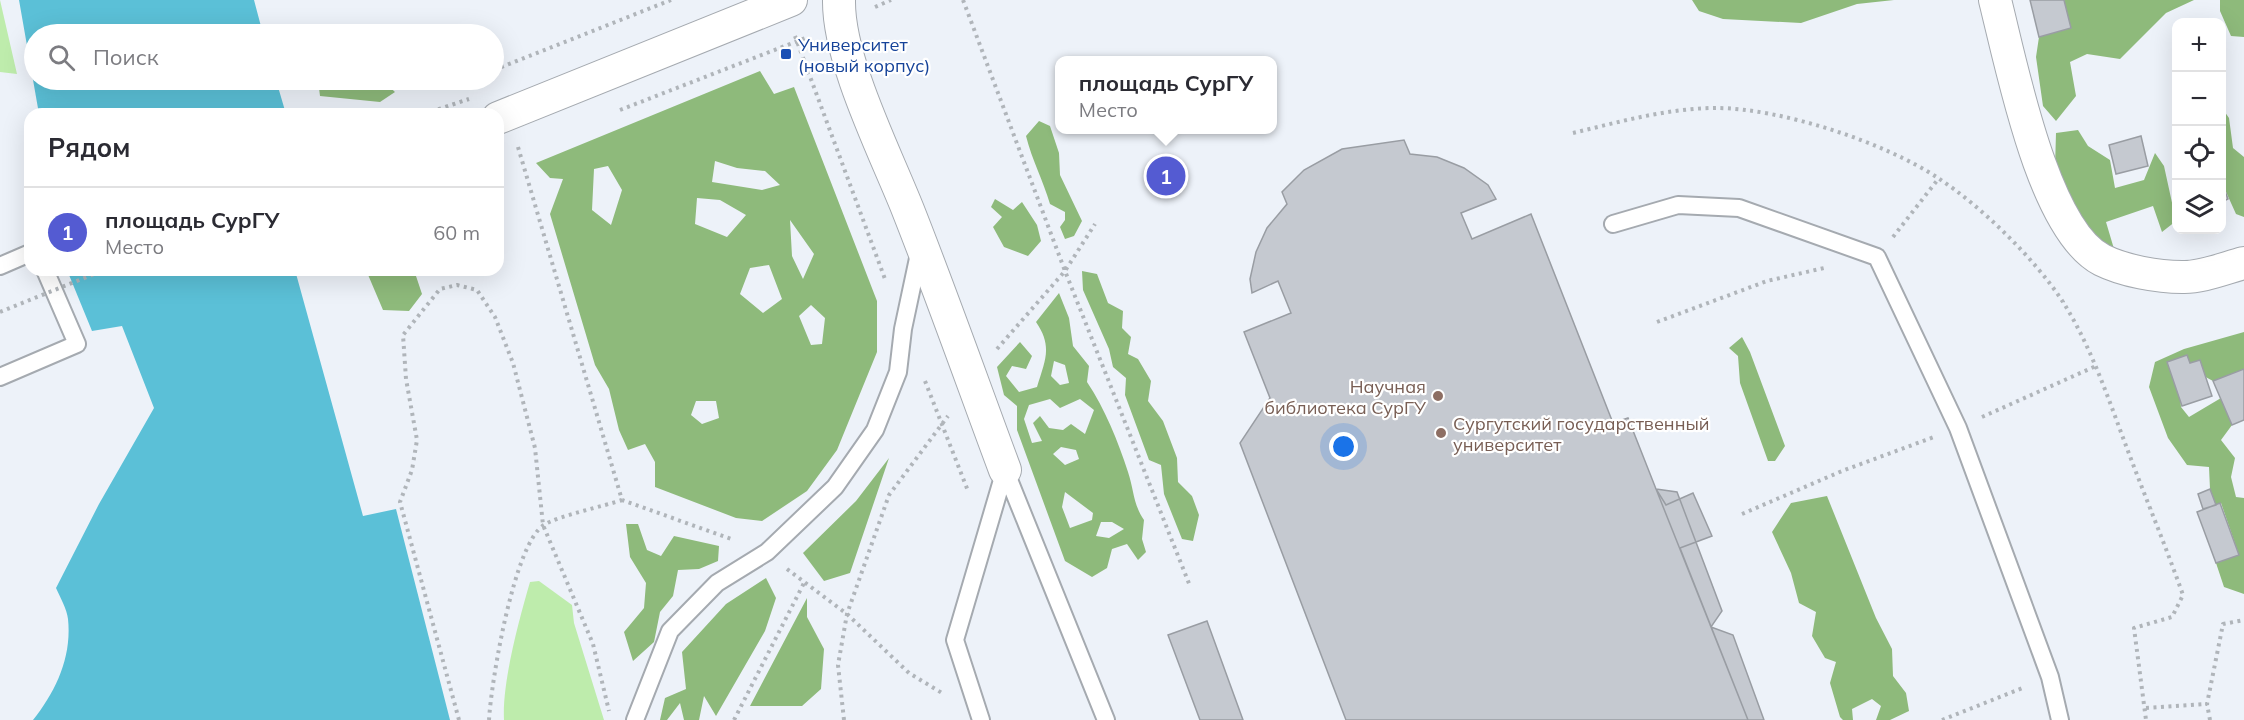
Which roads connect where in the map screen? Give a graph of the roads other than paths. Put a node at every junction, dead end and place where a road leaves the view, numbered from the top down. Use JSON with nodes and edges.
{"nodes":[{"id":1,"x":1995,"y":0,"type":"edge"},
{"id":2,"x":786,"y":2,"type":"edge"},
{"id":3,"x":839,"y":11,"type":"edge"},
{"id":4,"x":505,"y":126,"type":"edge"},
{"id":5,"x":1613,"y":224,"type":"dead end"},
{"id":6,"x":921,"y":242,"type":"junction"},
{"id":7,"x":24,"y":256,"type":"edge"},
{"id":8,"x":2244,"y":263,"type":"edge"},
{"id":9,"x":0,"y":266,"type":"edge"},
{"id":10,"x":48,"y":276,"type":"edge"},
{"id":11,"x":0,"y":377,"type":"edge"},
{"id":12,"x":1005,"y":470,"type":"junction"},
{"id":13,"x":981,"y":718,"type":"edge"},
{"id":14,"x":635,"y":720,"type":"edge"},
{"id":15,"x":1106,"y":720,"type":"edge"},
{"id":16,"x":2060,"y":720,"type":"edge"}],
"edges":[{"from":1,"to":8,"type":"street"},
{"from":2,"to":4,"type":"street"},
{"from":3,"to":6,"type":"street"},
{"from":5,"to":16,"type":"lane"},
{"from":6,"to":12,"type":"street"},
{"from":6,"to":14,"type":"lane"},
{"from":7,"to":9,"type":"lane"},
{"from":10,"to":11,"type":"lane"},
{"from":12,"to":13,"type":"lane"},
{"from":12,"to":15,"type":"lane"}]}
